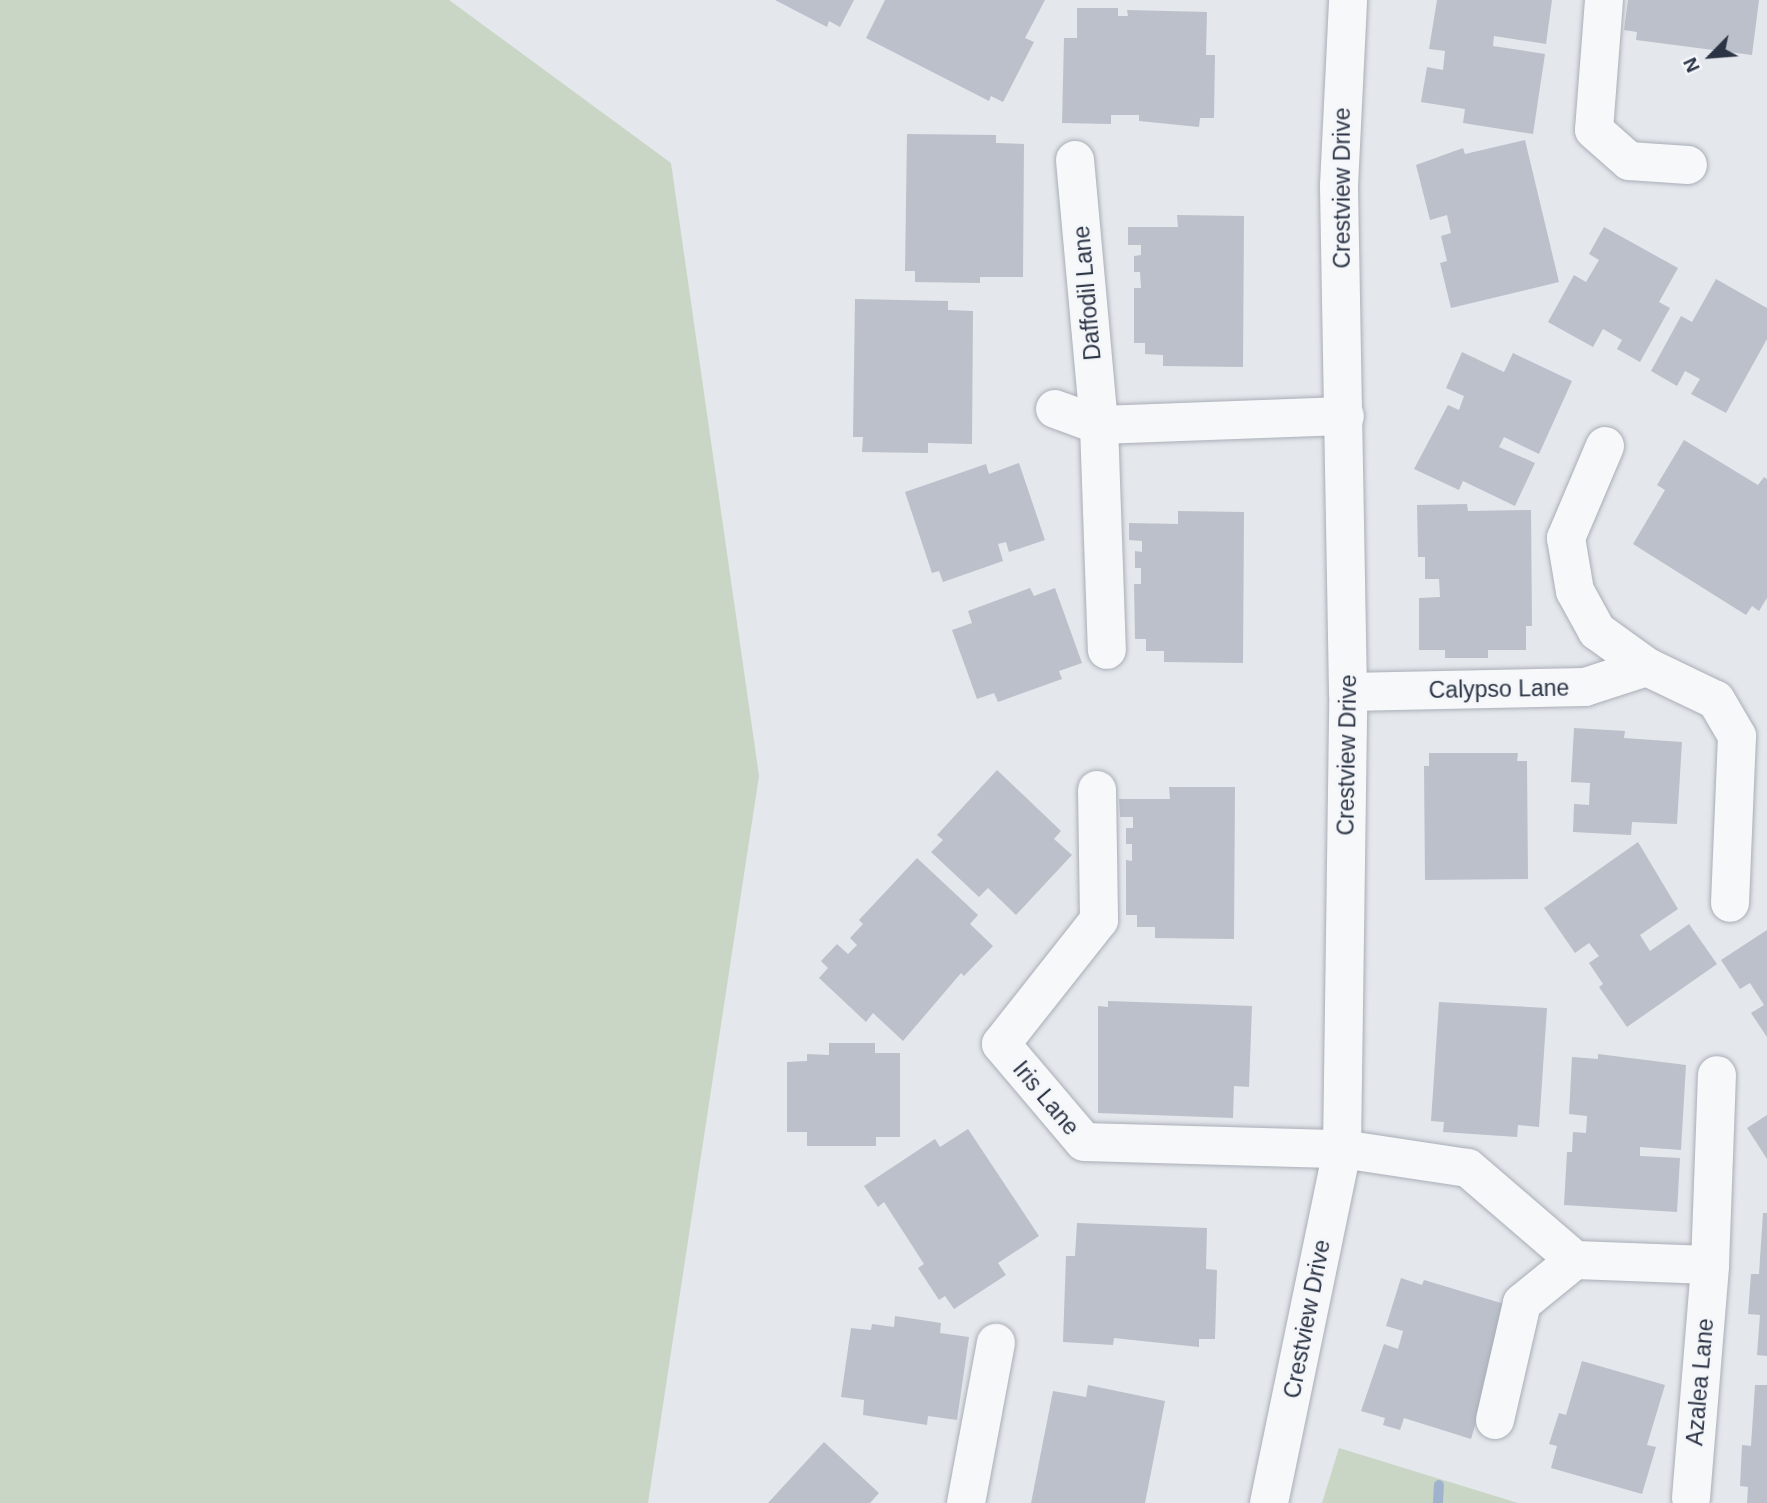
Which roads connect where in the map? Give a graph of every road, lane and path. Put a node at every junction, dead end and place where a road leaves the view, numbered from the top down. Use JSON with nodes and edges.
{"nodes":[{"id":1,"x":1348,"y":0,"type":"edge"},
{"id":2,"x":1604,"y":0,"type":"edge"},
{"id":3,"x":1075,"y":160,"type":"dead end"},
{"id":4,"x":1688,"y":165,"type":"dead end"},
{"id":5,"x":1055,"y":409,"type":"dead end"},
{"id":6,"x":1345,"y":416,"type":"junction"},
{"id":7,"x":1099,"y":425,"type":"junction"},
{"id":8,"x":1605,"y":446,"type":"dead end"},
{"id":9,"x":1107,"y":650,"type":"dead end"},
{"id":10,"x":1647,"y":667,"type":"junction"},
{"id":11,"x":1348,"y":692,"type":"junction"},
{"id":12,"x":1097,"y":790,"type":"dead end"},
{"id":13,"x":1730,"y":903,"type":"dead end"},
{"id":14,"x":1717,"y":1075,"type":"dead end"},
{"id":15,"x":1342,"y":1149,"type":"junction"},
{"id":16,"x":1575,"y":1260,"type":"junction"},
{"id":17,"x":1710,"y":1265,"type":"junction"},
{"id":18,"x":996,"y":1343,"type":"dead end"},
{"id":19,"x":1495,"y":1420,"type":"dead end"},
{"id":20,"x":1691,"y":1498,"type":"dead end"},
{"id":21,"x":966,"y":1503,"type":"edge"},
{"id":22,"x":1269,"y":1503,"type":"edge"}],
"edges":[{"from":1,"to":6,"type":"street","name":"Crestview Drive"},
{"from":2,"to":4,"type":"street"},
{"from":3,"to":7,"type":"street","name":"Daffodil Lane"},
{"from":5,"to":7,"type":"street"},
{"from":6,"to":7,"type":"street"},
{"from":6,"to":11,"type":"street","name":"Crestview Drive"},
{"from":7,"to":9,"type":"street","name":"Daffodil Lane"},
{"from":8,"to":10,"type":"street"},
{"from":10,"to":11,"type":"street","name":"Calypso Lane"},
{"from":10,"to":13,"type":"street"},
{"from":11,"to":15,"type":"street","name":"Crestview Drive"},
{"from":12,"to":15,"type":"street","name":"Iris Lane"},
{"from":14,"to":17,"type":"street","name":"Azalea Lane"},
{"from":15,"to":16,"type":"street"},
{"from":15,"to":22,"type":"street","name":"Crestview Drive"},
{"from":16,"to":17,"type":"street"},
{"from":16,"to":19,"type":"street"},
{"from":17,"to":20,"type":"street","name":"Azalea Lane"},
{"from":18,"to":21,"type":"street"}]}
